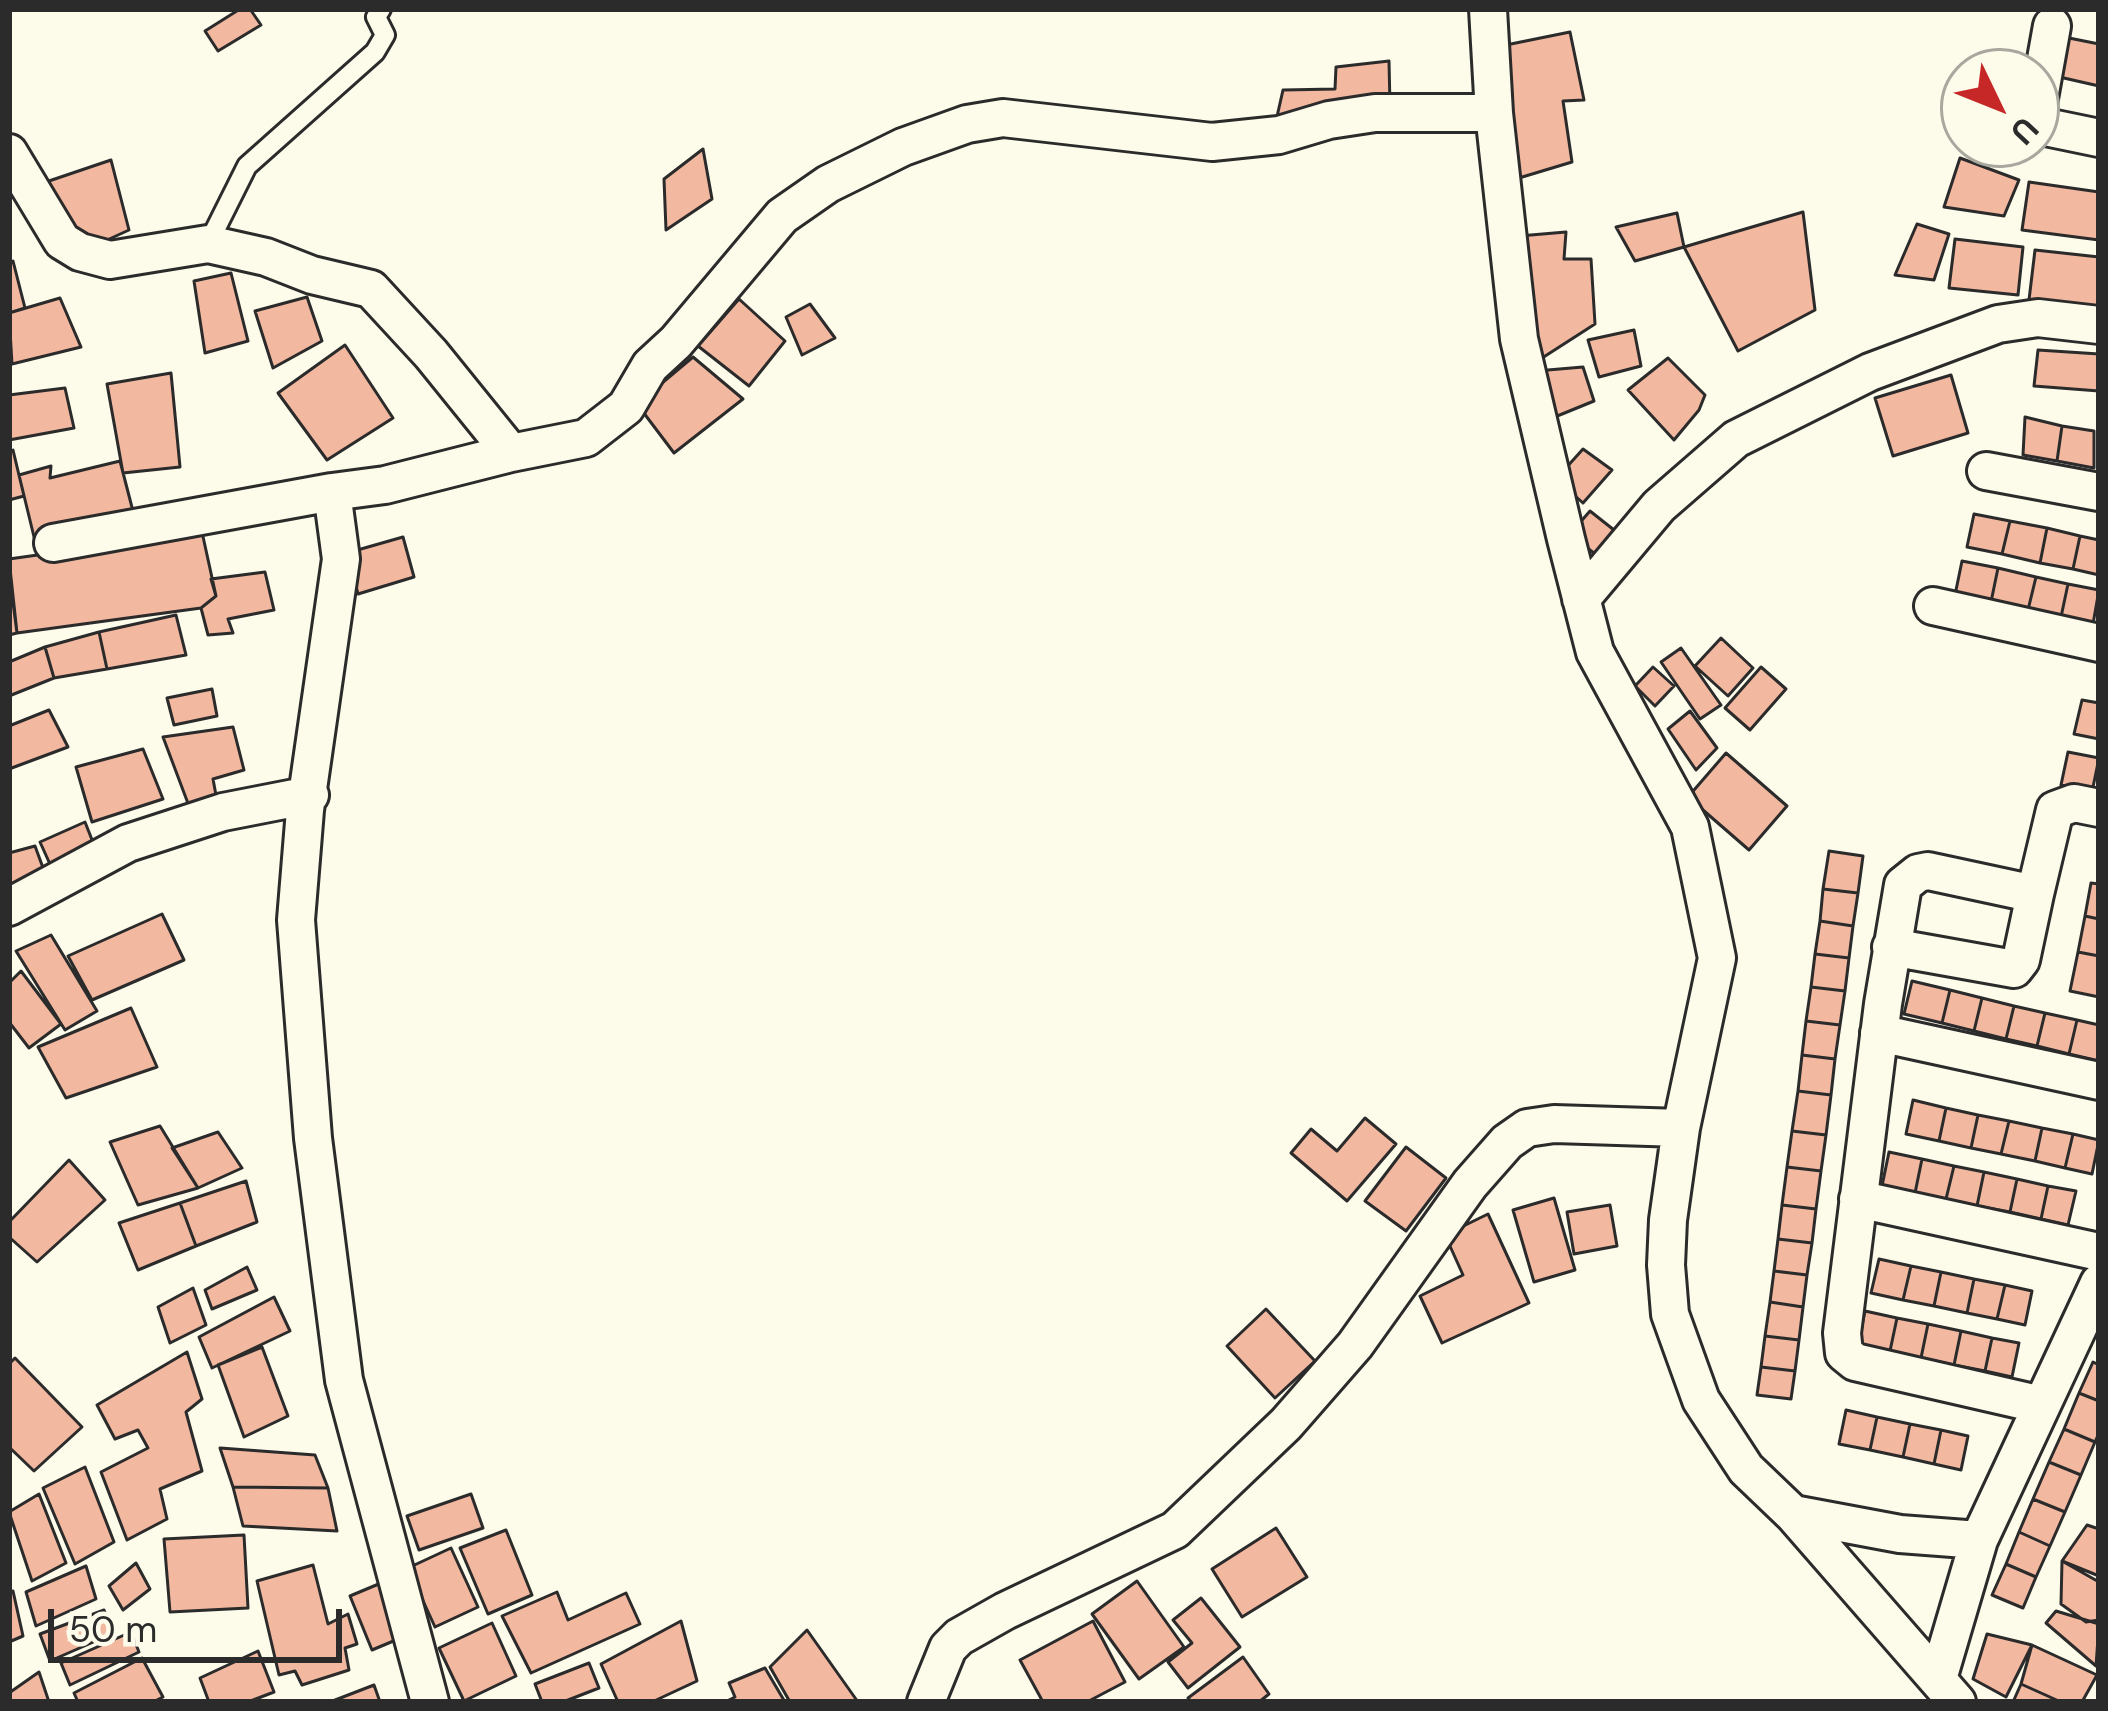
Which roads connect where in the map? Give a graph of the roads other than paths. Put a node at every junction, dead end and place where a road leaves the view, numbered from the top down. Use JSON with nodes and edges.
{"nodes":[{"id":1,"x":380,"y":9,"type":"edge"},
{"id":2,"x":1488,"y":9,"type":"edge"},
{"id":3,"x":2052,"y":26,"type":"dead end"},
{"id":4,"x":2048,"y":48,"type":"edge"},
{"id":5,"x":1494,"y":113,"type":"junction"},
{"id":6,"x":2060,"y":130,"type":"edge"},
{"id":7,"x":2099,"y":138,"type":"edge"},
{"id":8,"x":9,"y":153,"type":"edge"},
{"id":9,"x":208,"y":244,"type":"junction"},
{"id":10,"x":2099,"y":325,"type":"edge"},
{"id":11,"x":511,"y":453,"type":"junction"},
{"id":12,"x":1986,"y":471,"type":"dead end"},
{"id":13,"x":332,"y":492,"type":"junction"},
{"id":14,"x":2099,"y":492,"type":"edge"},
{"id":15,"x":53,"y":543,"type":"dead end"},
{"id":16,"x":1581,"y":599,"type":"junction"},
{"id":17,"x":1933,"y":606,"type":"dead end"},
{"id":18,"x":2099,"y":643,"type":"edge"},
{"id":19,"x":310,"y":794,"type":"junction"},
{"id":20,"x":2099,"y":808,"type":"edge"},
{"id":21,"x":2035,"y":894,"type":"junction"},
{"id":22,"x":9,"y":907,"type":"edge"},
{"id":23,"x":1891,"y":947,"type":"junction"},
{"id":24,"x":1880,"y":1033,"type":"junction"},
{"id":25,"x":2099,"y":1081,"type":"edge"},
{"id":26,"x":1681,"y":1128,"type":"junction"},
{"id":27,"x":1858,"y":1199,"type":"junction"},
{"id":28,"x":2099,"y":1252,"type":"edge"},
{"id":29,"x":2099,"y":1283,"type":"edge"},
{"id":30,"x":2042,"y":1405,"type":"junction"},
{"id":31,"x":1793,"y":1514,"type":"junction"},
{"id":32,"x":1979,"y":1540,"type":"junction"},
{"id":33,"x":1947,"y":1691,"type":"edge"},
{"id":34,"x":430,"y":1702,"type":"edge"},
{"id":35,"x":926,"y":1702,"type":"edge"}],
"edges":[{"from":1,"to":9,"type":"lane"},
{"from":2,"to":5,"type":"street"},
{"from":3,"to":4,"type":"street"},
{"from":5,"to":11,"type":"street"},
{"from":5,"to":16,"type":"street"},
{"from":6,"to":7,"type":"street"},
{"from":8,"to":9,"type":"street"},
{"from":9,"to":11,"type":"street"},
{"from":10,"to":16,"type":"street"},
{"from":11,"to":13,"type":"street"},
{"from":12,"to":14,"type":"street"},
{"from":13,"to":15,"type":"street"},
{"from":13,"to":19,"type":"street"},
{"from":16,"to":26,"type":"street"},
{"from":17,"to":18,"type":"street"},
{"from":19,"to":22,"type":"street"},
{"from":19,"to":34,"type":"street"},
{"from":20,"to":21,"type":"street"},
{"from":21,"to":23,"type":"street"},
{"from":21,"to":23,"type":"street"},
{"from":23,"to":24,"type":"street"},
{"from":24,"to":25,"type":"street"},
{"from":24,"to":27,"type":"street"},
{"from":26,"to":31,"type":"street"},
{"from":26,"to":35,"type":"street"},
{"from":27,"to":28,"type":"street"},
{"from":27,"to":30,"type":"street"},
{"from":29,"to":30,"type":"street"},
{"from":30,"to":32,"type":"street"},
{"from":31,"to":32,"type":"street"},
{"from":31,"to":33,"type":"street"},
{"from":32,"to":33,"type":"street"}]}
